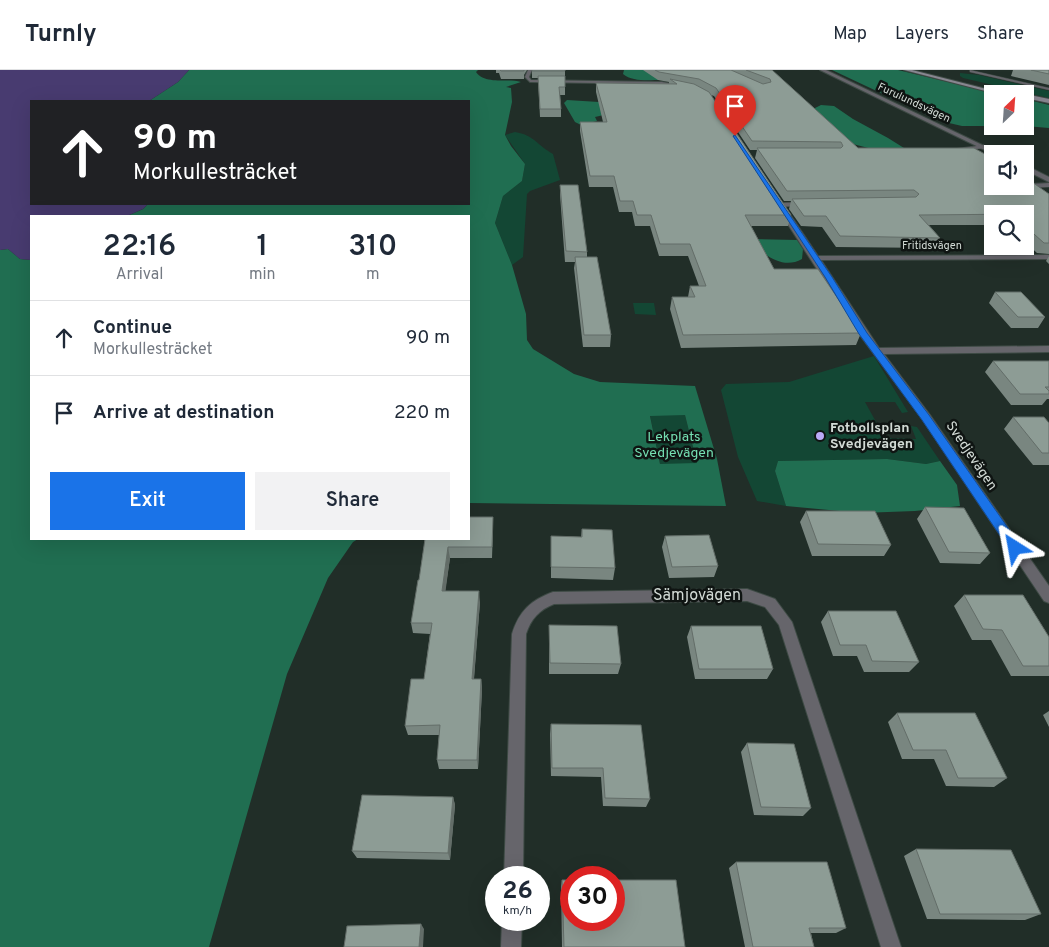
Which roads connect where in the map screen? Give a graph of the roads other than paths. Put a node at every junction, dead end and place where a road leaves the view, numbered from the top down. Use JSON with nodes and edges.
{"nodes":[{"id":1,"x":530,"y":70,"type":"edge"},
{"id":2,"x":822,"y":70,"type":"edge"},
{"id":3,"x":906,"y":70,"type":"edge"},
{"id":4,"x":922,"y":70,"type":"edge"},
{"id":5,"x":955,"y":70,"type":"edge"},
{"id":6,"x":980,"y":70,"type":"edge"},
{"id":7,"x":972,"y":71,"type":"edge"},
{"id":8,"x":999,"y":73,"type":"dead end"},
{"id":9,"x":991,"y":75,"type":"junction"},
{"id":10,"x":686,"y":87,"type":"edge"},
{"id":11,"x":984,"y":87,"type":"edge"},
{"id":12,"x":984,"y":88,"type":"edge"},
{"id":13,"x":1049,"y":89,"type":"edge"},
{"id":14,"x":1034,"y":99,"type":"edge"},
{"id":15,"x":1049,"y":102,"type":"edge"},
{"id":16,"x":984,"y":147,"type":"joint"},
{"id":17,"x":953,"y":150,"type":"edge"},
{"id":18,"x":1034,"y":172,"type":"edge"},
{"id":19,"x":1048,"y":178,"type":"edge"},
{"id":20,"x":1049,"y":185,"type":"edge"},
{"id":21,"x":1034,"y":186,"type":"edge"},
{"id":22,"x":774,"y":197,"type":"edge"},
{"id":23,"x":810,"y":204,"type":"edge"},
{"id":24,"x":780,"y":205,"type":"junction"},
{"id":25,"x":1049,"y":256,"type":"edge"},
{"id":26,"x":815,"y":258,"type":"junction"},
{"id":27,"x":1049,"y":349,"type":"edge"},
{"id":28,"x":877,"y":351,"type":"junction"},
{"id":29,"x":1049,"y":597,"type":"edge"},
{"id":30,"x":513,"y":866,"type":"edge"},
{"id":31,"x":512,"y":931,"type":"edge"},
{"id":32,"x":511,"y":947,"type":"edge"},
{"id":33,"x":891,"y":947,"type":"edge"}],
"edges":[{"from":1,"to":10,"type":"street"},
{"from":2,"to":16,"type":"street","name":"Furulundsvägen"},
{"from":3,"to":12,"type":"street"},
{"from":4,"to":11,"type":"street"},
{"from":5,"to":7,"type":"street"},
{"from":6,"to":7,"type":"street"},
{"from":7,"to":9,"type":"lane"},
{"from":8,"to":9,"type":"lane"},
{"from":9,"to":13,"type":"lane"},
{"from":14,"to":15,"type":"street"},
{"from":16,"to":17,"type":"lane"},
{"from":18,"to":19,"type":"street"},
{"from":20,"to":21,"type":"lane"},
{"from":22,"to":24,"type":"street","name":"Svedjevägen"},
{"from":23,"to":24,"type":"lane"},
{"from":24,"to":26,"type":"street","name":"Svedjevägen"},
{"from":25,"to":26,"type":"street","name":"Fritidsvägen"},
{"from":26,"to":28,"type":"street","name":"Svedjevägen"},
{"from":27,"to":28,"type":"street"},
{"from":28,"to":29,"type":"street","name":"Svedjevägen"},
{"from":30,"to":33,"type":"street","name":"Sämjovägen"},
{"from":31,"to":32,"type":"street"}]}
